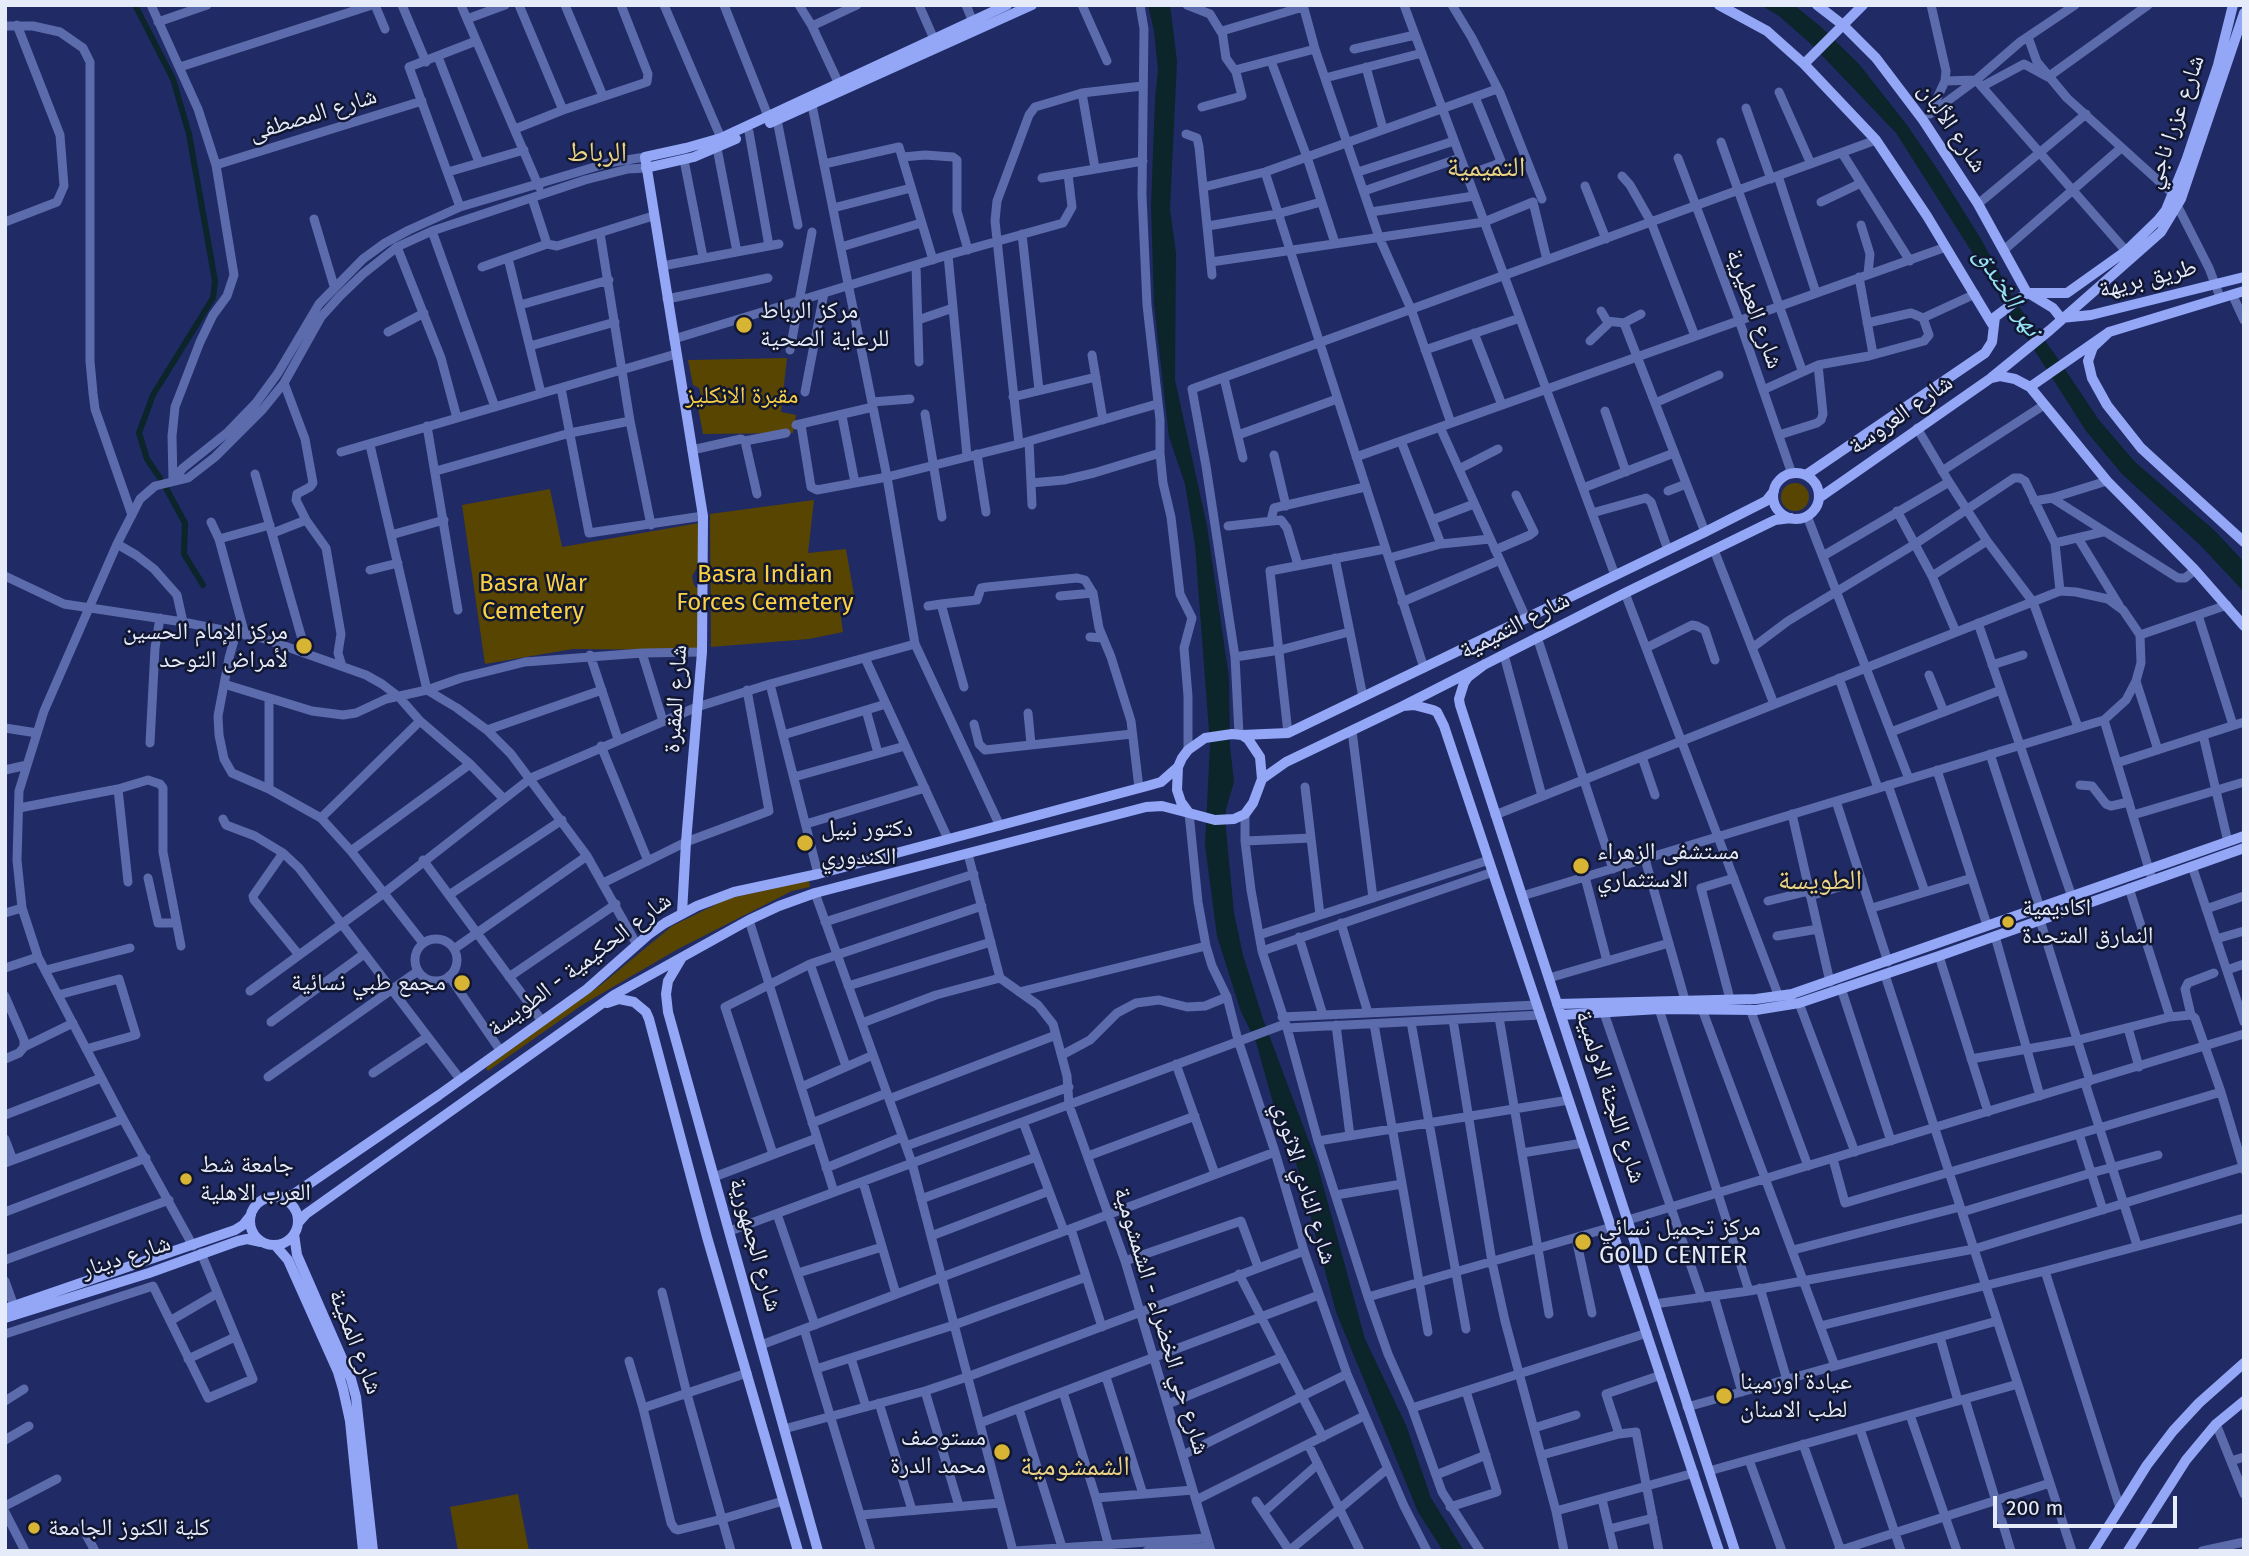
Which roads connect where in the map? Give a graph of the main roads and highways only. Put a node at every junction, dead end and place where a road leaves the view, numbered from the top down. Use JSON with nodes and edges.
{"nodes":[{"id":1,"x":1007,"y":5,"type":"edge"},
{"id":2,"x":1032,"y":5,"type":"edge"},
{"id":3,"x":1718,"y":5,"type":"edge"},
{"id":4,"x":1817,"y":5,"type":"edge"},
{"id":5,"x":1863,"y":5,"type":"edge"},
{"id":6,"x":2233,"y":5,"type":"edge"},
{"id":7,"x":2244,"y":13,"type":"edge"},
{"id":8,"x":1841,"y":27,"type":"junction"},
{"id":9,"x":1807,"y":62,"type":"junction"},
{"id":10,"x":891,"y":65,"type":"junction"},
{"id":11,"x":772,"y":118,"type":"junction"},
{"id":12,"x":719,"y":143,"type":"junction"},
{"id":13,"x":645,"y":162,"type":"junction"},
{"id":14,"x":2244,"y":276,"type":"edge"},
{"id":15,"x":2244,"y":290,"type":"edge"},
{"id":16,"x":2023,"y":295,"type":"junction"},
{"id":17,"x":2061,"y":318,"type":"junction"},
{"id":18,"x":1992,"y":324,"type":"junction"},
{"id":19,"x":2050,"y":330,"type":"joint"},
{"id":20,"x":2109,"y":331,"type":"junction"},
{"id":21,"x":1991,"y":378,"type":"junction"},
{"id":22,"x":2030,"y":387,"type":"junction"},
{"id":23,"x":1806,"y":475,"type":"junction"},
{"id":24,"x":1774,"y":491,"type":"junction"},
{"id":25,"x":1819,"y":498,"type":"junction"},
{"id":26,"x":1791,"y":518,"type":"junction"},
{"id":27,"x":2244,"y":542,"type":"edge"},
{"id":28,"x":2244,"y":626,"type":"edge"},
{"id":29,"x":1485,"y":664,"type":"junction"},
{"id":30,"x":1403,"y":706,"type":"junction"},
{"id":31,"x":1464,"y":718,"type":"junction"},
{"id":32,"x":1444,"y":726,"type":"junction"},
{"id":33,"x":1238,"y":734,"type":"junction"},
{"id":34,"x":1178,"y":767,"type":"junction"},
{"id":35,"x":1262,"y":779,"type":"junction"},
{"id":36,"x":1189,"y":813,"type":"junction"},
{"id":37,"x":2244,"y":836,"type":"edge"},
{"id":38,"x":2244,"y":848,"type":"edge"},
{"id":39,"x":890,"y":855,"type":"junction"},
{"id":40,"x":869,"y":860,"type":"junction"},
{"id":41,"x":894,"y":873,"type":"junction"},
{"id":42,"x":2151,"y":875,"type":"junction"},
{"id":43,"x":874,"y":878,"type":"junction"},
{"id":44,"x":682,"y":913,"type":"junction"},
{"id":45,"x":2040,"y":914,"type":"junction"},
{"id":46,"x":1928,"y":947,"type":"junction"},
{"id":47,"x":685,"y":954,"type":"junction"},
{"id":48,"x":1936,"y":957,"type":"junction"},
{"id":49,"x":1557,"y":1004,"type":"junction"},
{"id":50,"x":598,"y":1006,"type":"junction"},
{"id":51,"x":1754,"y":1006,"type":"junction"},
{"id":52,"x":668,"y":1012,"type":"junction"},
{"id":53,"x":1561,"y":1015,"type":"junction"},
{"id":54,"x":649,"y":1019,"type":"junction"},
{"id":55,"x":439,"y":1095,"type":"junction"},
{"id":56,"x":450,"y":1111,"type":"junction"},
{"id":57,"x":1609,"y":1164,"type":"junction"},
{"id":58,"x":1592,"y":1169,"type":"junction"},
{"id":59,"x":1616,"y":1185,"type":"junction"},
{"id":60,"x":1599,"y":1190,"type":"junction"},
{"id":61,"x":280,"y":1198,"type":"junction"},
{"id":62,"x":251,"y":1215,"type":"junction"},
{"id":63,"x":296,"y":1229,"type":"junction"},
{"id":64,"x":261,"y":1241,"type":"junction"},
{"id":65,"x":275,"y":1245,"type":"junction"},
{"id":66,"x":197,"y":1249,"type":"junction"},
{"id":67,"x":10,"y":1307,"type":"edge"},
{"id":68,"x":5,"y":1318,"type":"edge"},
{"id":69,"x":2244,"y":1363,"type":"edge"},
{"id":70,"x":2244,"y":1401,"type":"edge"},
{"id":71,"x":363,"y":1551,"type":"edge"},
{"id":72,"x":373,"y":1551,"type":"edge"},
{"id":73,"x":798,"y":1551,"type":"edge"},
{"id":74,"x":818,"y":1551,"type":"edge"},
{"id":75,"x":1719,"y":1551,"type":"edge"},
{"id":76,"x":1735,"y":1551,"type":"edge"},
{"id":77,"x":2093,"y":1551,"type":"edge"},
{"id":78,"x":2128,"y":1551,"type":"edge"}],
"edges":[{"from":1,"to":10,"type":"main road"},
{"from":2,"to":10,"type":"main road"},
{"from":3,"to":9,"type":"main road"},
{"from":4,"to":8,"type":"main road","name":"شارع الألبان"},
{"from":5,"to":8,"type":"main road"},
{"from":6,"to":16,"type":"main road","name":"شارع عزرا ناجي"},
{"from":7,"to":17,"type":"main road","name":"شارع عزرا ناجي"},
{"from":8,"to":9,"type":"main road"},
{"from":8,"to":16,"type":"main road","name":"شارع الألبان"},
{"from":9,"to":18,"type":"main road"},
{"from":10,"to":11,"type":"main road"},
{"from":10,"to":11,"type":"main road"},
{"from":11,"to":12,"type":"main road"},
{"from":11,"to":12,"type":"main road"},
{"from":12,"to":13,"type":"main road"},
{"from":12,"to":13,"type":"main road"},
{"from":13,"to":44,"type":"main road","name":"شارع المقبرة"},
{"from":14,"to":17,"type":"main road","name":"طريق بريهة"},
{"from":15,"to":20,"type":"main road","name":"طريق بريهة"},
{"from":16,"to":17,"type":"main road"},
{"from":16,"to":18,"type":"main road"},
{"from":17,"to":19,"type":"main road","name":"شارع عزرا ناجي"},
{"from":18,"to":23,"type":"main road","name":"شارع العروسة"},
{"from":19,"to":21,"type":"main road","name":"شارع العروسة"},
{"from":20,"to":22,"type":"main road","name":"طريق بريهة"},
{"from":20,"to":27,"type":"main road"},
{"from":21,"to":22,"type":"main road"},
{"from":21,"to":25,"type":"main road","name":"شارع العروسة"},
{"from":22,"to":28,"type":"main road"},
{"from":23,"to":24,"type":"main road"},
{"from":23,"to":25,"type":"main road"},
{"from":24,"to":26,"type":"main road"},
{"from":24,"to":33,"type":"main road","name":"شارع التميمية"},
{"from":25,"to":26,"type":"main road"},
{"from":26,"to":29,"type":"main road","name":"شارع التميمية"},
{"from":29,"to":30,"type":"main road","name":"شارع التميمية"},
{"from":29,"to":31,"type":"main road","name":"شارع اللجنة الاولمبية"},
{"from":30,"to":32,"type":"main road"},
{"from":30,"to":35,"type":"main road","name":"شارع التميمية"},
{"from":31,"to":32,"type":"main road"},
{"from":31,"to":49,"type":"main road","name":"شارع اللجنة الاولمبية"},
{"from":32,"to":58,"type":"main road","name":"شارع اللجنة الاولمبية"},
{"from":33,"to":34,"type":"main road"},
{"from":33,"to":35,"type":"main road"},
{"from":34,"to":36,"type":"main road"},
{"from":34,"to":39,"type":"main road","name":"شارع الحكيمية - الطويسة"},
{"from":35,"to":36,"type":"main road"},
{"from":36,"to":41,"type":"main road","name":"شارع الحكيمية - الطويسة"},
{"from":37,"to":42,"type":"main road"},
{"from":38,"to":42,"type":"main road"},
{"from":39,"to":40,"type":"main road","name":"شارع الحكيمية - الطويسة"},
{"from":39,"to":41,"type":"main road"},
{"from":40,"to":43,"type":"main road"},
{"from":40,"to":44,"type":"main road","name":"شارع الحكيمية - الطويسة"},
{"from":41,"to":43,"type":"main road","name":"شارع الحكيمية - الطويسة"},
{"from":42,"to":45,"type":"main road"},
{"from":42,"to":45,"type":"main road"},
{"from":43,"to":47,"type":"main road","name":"شارع الحكيمية - الطويسة"},
{"from":44,"to":55,"type":"main road","name":"شارع الحكيمية - الطويسة"},
{"from":45,"to":46,"type":"main road"},
{"from":45,"to":48,"type":"main road"},
{"from":46,"to":48,"type":"main road"},
{"from":46,"to":51,"type":"main road"},
{"from":47,"to":50,"type":"main road","name":"شارع الحكيمية - الطويسة"},
{"from":47,"to":52,"type":"main road","name":"شارع الجمهورية"},
{"from":48,"to":51,"type":"main road"},
{"from":49,"to":51,"type":"main road"},
{"from":49,"to":53,"type":"main road","name":"شارع اللجنة الاولمبية"},
{"from":50,"to":54,"type":"main road"},
{"from":50,"to":56,"type":"main road","name":"شارع الحكيمية - الطويسة"},
{"from":51,"to":53,"type":"main road"},
{"from":52,"to":54,"type":"main road"},
{"from":52,"to":74,"type":"main road","name":"شارع الجمهورية"},
{"from":53,"to":57,"type":"main road","name":"شارع اللجنة الاولمبية"},
{"from":54,"to":73,"type":"main road","name":"شارع الجمهورية"},
{"from":55,"to":56,"type":"main road"},
{"from":55,"to":61,"type":"main road","name":"شارع الحكيمية - الطويسة"},
{"from":56,"to":63,"type":"main road","name":"شارع الحكيمية - الطويسة"},
{"from":57,"to":58,"type":"main road"},
{"from":57,"to":59,"type":"main road","name":"شارع اللجنة الاولمبية"},
{"from":58,"to":60,"type":"main road","name":"شارع اللجنة الاولمبية"},
{"from":59,"to":60,"type":"main road"},
{"from":59,"to":76,"type":"main road","name":"شارع اللجنة الاولمبية"},
{"from":60,"to":75,"type":"main road","name":"شارع اللجنة الاولمبية"},
{"from":61,"to":62,"type":"main road"},
{"from":61,"to":63,"type":"main road"},
{"from":62,"to":64,"type":"main road"},
{"from":62,"to":66,"type":"main road","name":"شارع دينار"},
{"from":63,"to":65,"type":"main road"},
{"from":63,"to":72,"type":"main road","name":"شارع المكينة"},
{"from":64,"to":65,"type":"main road"},
{"from":64,"to":66,"type":"main road","name":"شارع دينار"},
{"from":65,"to":71,"type":"main road","name":"شارع المكينة"},
{"from":66,"to":67,"type":"main road","name":"شارع دينار"},
{"from":66,"to":68,"type":"main road","name":"شارع دينار"},
{"from":69,"to":77,"type":"main road"},
{"from":70,"to":78,"type":"main road"}]}
